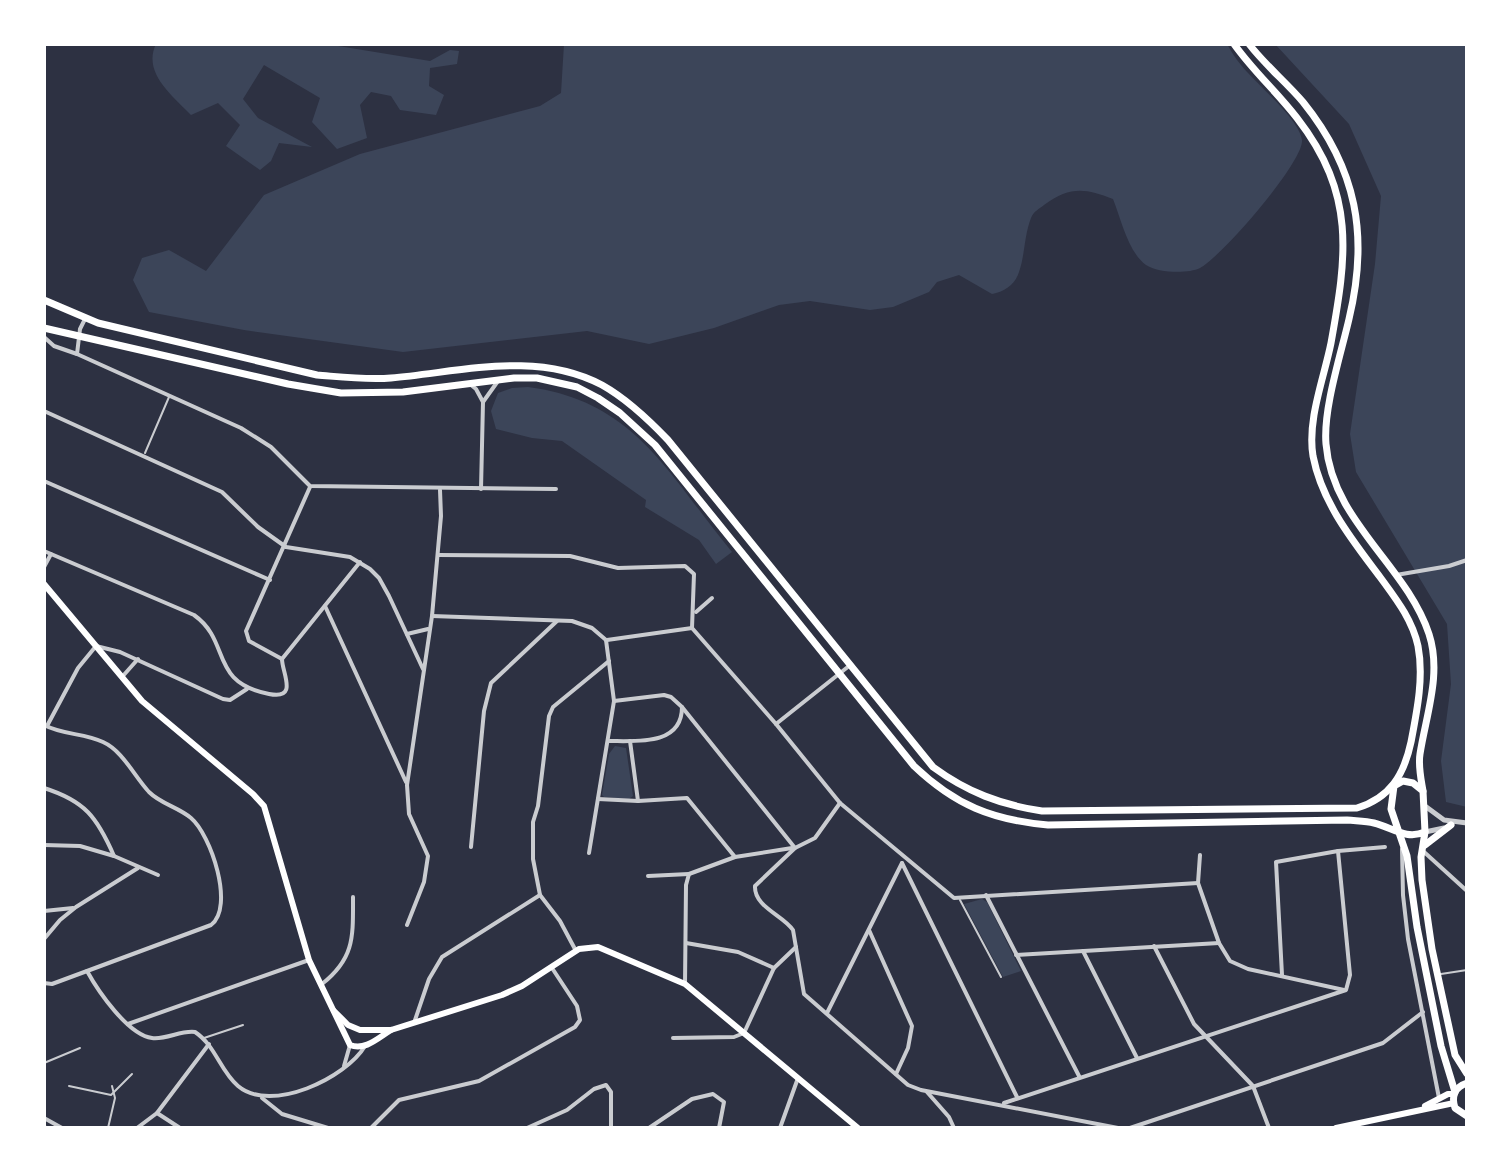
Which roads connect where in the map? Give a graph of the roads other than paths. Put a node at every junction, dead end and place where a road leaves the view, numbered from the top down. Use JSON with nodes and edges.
{"nodes":[{"id":1,"x":1234,"y":44,"type":"edge"},
{"id":2,"x":1249,"y":44,"type":"edge"},
{"id":3,"x":44,"y":300,"type":"edge"},
{"id":4,"x":85,"y":319,"type":"junction"},
{"id":5,"x":44,"y":328,"type":"edge"},
{"id":6,"x":80,"y":335,"type":"junction"},
{"id":7,"x":44,"y":337,"type":"edge"},
{"id":8,"x":77,"y":354,"type":"junction"},
{"id":9,"x":525,"y":364,"type":"junction"},
{"id":10,"x":514,"y":378,"type":"junction"},
{"id":11,"x":498,"y":381,"type":"junction"},
{"id":12,"x":471,"y":385,"type":"junction"},
{"id":13,"x":169,"y":396,"type":"junction"},
{"id":14,"x":483,"y":402,"type":"junction"},
{"id":15,"x":44,"y":411,"type":"edge"},
{"id":16,"x":144,"y":456,"type":"junction"},
{"id":17,"x":44,"y":481,"type":"edge"},
{"id":18,"x":310,"y":486,"type":"junction"},
{"id":19,"x":481,"y":489,"type":"junction"},
{"id":20,"x":556,"y":489,"type":"dead end"},
{"id":21,"x":440,"y":490,"type":"junction"},
{"id":22,"x":286,"y":547,"type":"junction"},
{"id":23,"x":44,"y":551,"type":"edge"},
{"id":24,"x":51,"y":554,"type":"junction"},
{"id":25,"x":438,"y":555,"type":"junction"},
{"id":26,"x":1467,"y":560,"type":"edge"},
{"id":27,"x":360,"y":562,"type":"junction"},
{"id":28,"x":44,"y":567,"type":"edge"},
{"id":29,"x":1396,"y":575,"type":"junction"},
{"id":30,"x":270,"y":580,"type":"junction"},
{"id":31,"x":44,"y":586,"type":"edge"},
{"id":32,"x":712,"y":598,"type":"dead end"},
{"id":33,"x":325,"y":606,"type":"junction"},
{"id":34,"x":694,"y":614,"type":"junction"},
{"id":35,"x":432,"y":616,"type":"junction"},
{"id":36,"x":557,"y":621,"type":"junction"},
{"id":37,"x":692,"y":628,"type":"junction"},
{"id":38,"x":430,"y":629,"type":"junction"},
{"id":39,"x":407,"y":634,"type":"junction"},
{"id":40,"x":606,"y":640,"type":"junction"},
{"id":41,"x":96,"y":646,"type":"junction"},
{"id":42,"x":138,"y":659,"type":"junction"},
{"id":43,"x":282,"y":659,"type":"junction"},
{"id":44,"x":609,"y":661,"type":"junction"},
{"id":45,"x":849,"y":666,"type":"junction"},
{"id":46,"x":423,"y":669,"type":"junction"},
{"id":47,"x":838,"y":674,"type":"junction"},
{"id":48,"x":122,"y":677,"type":"junction"},
{"id":49,"x":247,"y":689,"type":"junction"},
{"id":50,"x":614,"y":701,"type":"junction"},
{"id":51,"x":682,"y":707,"type":"junction"},
{"id":52,"x":776,"y":724,"type":"junction"},
{"id":53,"x":46,"y":726,"type":"edge"},
{"id":54,"x":608,"y":741,"type":"junction"},
{"id":55,"x":630,"y":741,"type":"junction"},
{"id":56,"x":407,"y":785,"type":"junction"},
{"id":57,"x":1394,"y":786,"type":"junction"},
{"id":58,"x":44,"y":788,"type":"edge"},
{"id":59,"x":1423,"y":791,"type":"junction"},
{"id":60,"x":598,"y":799,"type":"junction"},
{"id":61,"x":638,"y":801,"type":"junction"},
{"id":62,"x":840,"y":803,"type":"junction"},
{"id":63,"x":1425,"y":806,"type":"junction"},
{"id":64,"x":1459,"y":824,"type":"edge"},
{"id":65,"x":1396,"y":830,"type":"junction"},
{"id":66,"x":1423,"y":833,"type":"junction"},
{"id":67,"x":1401,"y":843,"type":"junction"},
{"id":68,"x":44,"y":845,"type":"edge"},
{"id":69,"x":471,"y":847,"type":"dead end"},
{"id":70,"x":1385,"y":847,"type":"dead end"},
{"id":71,"x":795,"y":848,"type":"junction"},
{"id":72,"x":1424,"y":848,"type":"junction"},
{"id":73,"x":1338,"y":851,"type":"junction"},
{"id":74,"x":589,"y":853,"type":"dead end"},
{"id":75,"x":1200,"y":855,"type":"dead end"},
{"id":76,"x":114,"y":856,"type":"junction"},
{"id":77,"x":735,"y":857,"type":"junction"},
{"id":78,"x":903,"y":860,"type":"junction"},
{"id":79,"x":138,"y":868,"type":"junction"},
{"id":80,"x":689,"y":874,"type":"junction"},
{"id":81,"x":158,"y":875,"type":"dead end"},
{"id":82,"x":648,"y":876,"type":"dead end"},
{"id":83,"x":1198,"y":883,"type":"junction"},
{"id":84,"x":1467,"y":891,"type":"edge"},
{"id":85,"x":540,"y":895,"type":"junction"},
{"id":86,"x":986,"y":895,"type":"junction"},
{"id":87,"x":353,"y":897,"type":"dead end"},
{"id":88,"x":959,"y":899,"type":"junction"},
{"id":89,"x":75,"y":908,"type":"junction"},
{"id":90,"x":44,"y":911,"type":"edge"},
{"id":91,"x":407,"y":925,"type":"dead end"},
{"id":92,"x":869,"y":930,"type":"junction"},
{"id":93,"x":44,"y":939,"type":"edge"},
{"id":94,"x":686,"y":943,"type":"junction"},
{"id":95,"x":1219,"y":943,"type":"junction"},
{"id":96,"x":1154,"y":946,"type":"junction"},
{"id":97,"x":796,"y":947,"type":"junction"},
{"id":98,"x":576,"y":951,"type":"junction"},
{"id":99,"x":1083,"y":951,"type":"junction"},
{"id":100,"x":1016,"y":955,"type":"junction"},
{"id":101,"x":309,"y":960,"type":"junction"},
{"id":102,"x":552,"y":967,"type":"junction"},
{"id":103,"x":774,"y":968,"type":"junction"},
{"id":104,"x":1467,"y":970,"type":"edge"},
{"id":105,"x":87,"y":971,"type":"junction"},
{"id":106,"x":1282,"y":975,"type":"junction"},
{"id":107,"x":1438,"y":975,"type":"junction"},
{"id":108,"x":1001,"y":977,"type":"dead end"},
{"id":109,"x":44,"y":983,"type":"edge"},
{"id":110,"x":322,"y":984,"type":"junction"},
{"id":111,"x":685,"y":984,"type":"junction"},
{"id":112,"x":1346,"y":990,"type":"junction"},
{"id":113,"x":332,"y":1008,"type":"junction"},
{"id":114,"x":1423,"y":1012,"type":"junction"},
{"id":115,"x":827,"y":1013,"type":"junction"},
{"id":116,"x":414,"y":1023,"type":"junction"},
{"id":117,"x":128,"y":1024,"type":"junction"},
{"id":118,"x":243,"y":1025,"type":"dead end"},
{"id":119,"x":358,"y":1029,"type":"junction"},
{"id":120,"x":391,"y":1030,"type":"junction"},
{"id":121,"x":366,"y":1032,"type":"junction"},
{"id":122,"x":744,"y":1033,"type":"junction"},
{"id":123,"x":1204,"y":1036,"type":"junction"},
{"id":124,"x":204,"y":1038,"type":"junction"},
{"id":125,"x":673,"y":1038,"type":"dead end"},
{"id":126,"x":209,"y":1044,"type":"junction"},
{"id":127,"x":350,"y":1045,"type":"junction"},
{"id":128,"x":365,"y":1046,"type":"junction"},
{"id":129,"x":80,"y":1048,"type":"dead end"},
{"id":130,"x":1137,"y":1058,"type":"junction"},
{"id":131,"x":44,"y":1063,"type":"edge"},
{"id":132,"x":344,"y":1068,"type":"junction"},
{"id":133,"x":1465,"y":1071,"type":"edge"},
{"id":134,"x":132,"y":1074,"type":"dead end"},
{"id":135,"x":896,"y":1074,"type":"junction"},
{"id":136,"x":1079,"y":1076,"type":"junction"},
{"id":137,"x":798,"y":1078,"type":"junction"},
{"id":138,"x":1467,"y":1083,"type":"edge"},
{"id":139,"x":69,"y":1086,"type":"dead end"},
{"id":140,"x":112,"y":1086,"type":"dead end"},
{"id":141,"x":1253,"y":1086,"type":"junction"},
{"id":142,"x":927,"y":1092,"type":"junction"},
{"id":143,"x":1454,"y":1093,"type":"junction"},
{"id":144,"x":114,"y":1094,"type":"junction"},
{"id":145,"x":260,"y":1096,"type":"junction"},
{"id":146,"x":1017,"y":1097,"type":"junction"},
{"id":147,"x":1439,"y":1098,"type":"junction"},
{"id":148,"x":1454,"y":1103,"type":"junction"},
{"id":149,"x":1001,"y":1104,"type":"junction"},
{"id":150,"x":1418,"y":1109,"type":"junction"},
{"id":151,"x":157,"y":1113,"type":"junction"},
{"id":152,"x":1467,"y":1116,"type":"edge"},
{"id":153,"x":44,"y":1118,"type":"edge"},
{"id":154,"x":1356,"y":1126,"type":"edge"},
{"id":155,"x":62,"y":1128,"type":"edge"},
{"id":156,"x":108,"y":1128,"type":"edge"},
{"id":157,"x":137,"y":1128,"type":"edge"},
{"id":158,"x":180,"y":1128,"type":"edge"},
{"id":159,"x":328,"y":1128,"type":"edge"},
{"id":160,"x":371,"y":1128,"type":"edge"},
{"id":161,"x":527,"y":1128,"type":"edge"},
{"id":162,"x":611,"y":1128,"type":"edge"},
{"id":163,"x":649,"y":1128,"type":"edge"},
{"id":164,"x":719,"y":1128,"type":"edge"},
{"id":165,"x":780,"y":1128,"type":"edge"},
{"id":166,"x":858,"y":1128,"type":"edge"},
{"id":167,"x":954,"y":1128,"type":"edge"},
{"id":168,"x":1118,"y":1128,"type":"edge"},
{"id":169,"x":1130,"y":1128,"type":"edge"},
{"id":170,"x":1269,"y":1128,"type":"edge"},
{"id":171,"x":1336,"y":1128,"type":"edge"}],
"edges":[{"from":1,"to":57,"type":"main road"},
{"from":2,"to":29,"type":"main road"},
{"from":3,"to":4,"type":"main road"},
{"from":4,"to":6,"type":"street"},
{"from":4,"to":9,"type":"main road"},
{"from":5,"to":6,"type":"main road"},
{"from":6,"to":8,"type":"street"},
{"from":6,"to":12,"type":"main road"},
{"from":7,"to":8,"type":"street"},
{"from":8,"to":13,"type":"street"},
{"from":9,"to":10,"type":"main road"},
{"from":9,"to":45,"type":"main road"},
{"from":10,"to":11,"type":"main road"},
{"from":10,"to":47,"type":"main road"},
{"from":11,"to":12,"type":"main road"},
{"from":11,"to":14,"type":"street"},
{"from":12,"to":14,"type":"street"},
{"from":13,"to":16,"type":"lane"},
{"from":13,"to":18,"type":"street"},
{"from":14,"to":19,"type":"street"},
{"from":15,"to":16,"type":"street"},
{"from":16,"to":22,"type":"street"},
{"from":17,"to":30,"type":"street"},
{"from":18,"to":21,"type":"street"},
{"from":18,"to":22,"type":"street"},
{"from":19,"to":20,"type":"street"},
{"from":19,"to":21,"type":"street"},
{"from":21,"to":25,"type":"street"},
{"from":22,"to":27,"type":"street"},
{"from":22,"to":30,"type":"street"},
{"from":23,"to":24,"type":"street"},
{"from":24,"to":28,"type":"street"},
{"from":24,"to":49,"type":"street"},
{"from":25,"to":34,"type":"street"},
{"from":25,"to":35,"type":"street"},
{"from":26,"to":29,"type":"street"},
{"from":27,"to":33,"type":"street"},
{"from":27,"to":39,"type":"street"},
{"from":29,"to":59,"type":"main road"},
{"from":30,"to":43,"type":"street"},
{"from":31,"to":41,"type":"main road"},
{"from":32,"to":34,"type":"street"},
{"from":33,"to":43,"type":"street"},
{"from":33,"to":56,"type":"street"},
{"from":34,"to":37,"type":"street"},
{"from":35,"to":36,"type":"street"},
{"from":35,"to":38,"type":"street"},
{"from":36,"to":40,"type":"street"},
{"from":36,"to":69,"type":"street"},
{"from":37,"to":40,"type":"street"},
{"from":37,"to":52,"type":"street"},
{"from":38,"to":39,"type":"street"},
{"from":38,"to":46,"type":"street"},
{"from":39,"to":46,"type":"street"},
{"from":40,"to":44,"type":"street"},
{"from":41,"to":42,"type":"street"},
{"from":41,"to":48,"type":"main road"},
{"from":41,"to":53,"type":"street"},
{"from":42,"to":48,"type":"street"},
{"from":42,"to":49,"type":"street"},
{"from":43,"to":49,"type":"street"},
{"from":44,"to":50,"type":"street"},
{"from":44,"to":85,"type":"street"},
{"from":45,"to":47,"type":"street"},
{"from":45,"to":57,"type":"main road"},
{"from":46,"to":56,"type":"street"},
{"from":47,"to":52,"type":"street"},
{"from":47,"to":65,"type":"main road"},
{"from":48,"to":101,"type":"main road"},
{"from":50,"to":51,"type":"street"},
{"from":50,"to":54,"type":"street"},
{"from":51,"to":55,"type":"street"},
{"from":51,"to":71,"type":"street"},
{"from":52,"to":62,"type":"street"},
{"from":53,"to":105,"type":"street"},
{"from":54,"to":55,"type":"street"},
{"from":54,"to":60,"type":"street"},
{"from":55,"to":61,"type":"street"},
{"from":56,"to":91,"type":"street"},
{"from":57,"to":59,"type":"main road"},
{"from":57,"to":65,"type":"main road"},
{"from":58,"to":76,"type":"street"},
{"from":59,"to":63,"type":"main road"},
{"from":60,"to":61,"type":"street"},
{"from":60,"to":74,"type":"street"},
{"from":61,"to":77,"type":"street"},
{"from":62,"to":71,"type":"street"},
{"from":62,"to":78,"type":"street"},
{"from":63,"to":64,"type":"street"},
{"from":63,"to":66,"type":"main road"},
{"from":64,"to":66,"type":"street"},
{"from":64,"to":72,"type":"main road"},
{"from":65,"to":66,"type":"main road"},
{"from":65,"to":67,"type":"main road"},
{"from":66,"to":72,"type":"main road"},
{"from":67,"to":114,"type":"street"},
{"from":67,"to":143,"type":"main road"},
{"from":68,"to":76,"type":"street"},
{"from":70,"to":73,"type":"street"},
{"from":71,"to":77,"type":"street"},
{"from":71,"to":97,"type":"street"},
{"from":72,"to":84,"type":"street"},
{"from":72,"to":107,"type":"main road"},
{"from":73,"to":106,"type":"street"},
{"from":73,"to":112,"type":"street"},
{"from":75,"to":83,"type":"street"},
{"from":76,"to":79,"type":"street"},
{"from":77,"to":80,"type":"street"},
{"from":78,"to":88,"type":"street"},
{"from":78,"to":92,"type":"street"},
{"from":78,"to":146,"type":"street"},
{"from":79,"to":81,"type":"street"},
{"from":79,"to":89,"type":"street"},
{"from":80,"to":82,"type":"street"},
{"from":80,"to":94,"type":"street"},
{"from":83,"to":86,"type":"street"},
{"from":83,"to":95,"type":"street"},
{"from":85,"to":98,"type":"street"},
{"from":85,"to":116,"type":"street"},
{"from":86,"to":88,"type":"street"},
{"from":86,"to":100,"type":"street"},
{"from":87,"to":110,"type":"street"},
{"from":88,"to":108,"type":"lane"},
{"from":89,"to":90,"type":"street"},
{"from":89,"to":93,"type":"street"},
{"from":92,"to":115,"type":"street"},
{"from":92,"to":135,"type":"street"},
{"from":94,"to":103,"type":"street"},
{"from":94,"to":111,"type":"street"},
{"from":95,"to":96,"type":"street"},
{"from":95,"to":106,"type":"street"},
{"from":96,"to":99,"type":"street"},
{"from":96,"to":123,"type":"street"},
{"from":97,"to":103,"type":"street"},
{"from":97,"to":115,"type":"street"},
{"from":98,"to":102,"type":"main road"},
{"from":98,"to":111,"type":"main road"},
{"from":99,"to":100,"type":"street"},
{"from":99,"to":130,"type":"street"},
{"from":100,"to":136,"type":"street"},
{"from":101,"to":110,"type":"main road"},
{"from":101,"to":117,"type":"street"},
{"from":102,"to":116,"type":"main road"},
{"from":102,"to":160,"type":"street"},
{"from":103,"to":122,"type":"street"},
{"from":104,"to":107,"type":"lane"},
{"from":105,"to":109,"type":"street"},
{"from":105,"to":117,"type":"street"},
{"from":106,"to":112,"type":"street"},
{"from":107,"to":133,"type":"main road"},
{"from":110,"to":113,"type":"main road"},
{"from":111,"to":122,"type":"main road"},
{"from":112,"to":123,"type":"street"},
{"from":113,"to":119,"type":"main road"},
{"from":113,"to":127,"type":"main road"},
{"from":114,"to":141,"type":"street"},
{"from":114,"to":147,"type":"street"},
{"from":115,"to":135,"type":"street"},
{"from":116,"to":120,"type":"main road"},
{"from":117,"to":124,"type":"street"},
{"from":118,"to":124,"type":"lane"},
{"from":119,"to":121,"type":"main road"},
{"from":119,"to":127,"type":"main road"},
{"from":120,"to":121,"type":"main road"},
{"from":120,"to":128,"type":"main road"},
{"from":121,"to":128,"type":"main road"},
{"from":122,"to":125,"type":"street"},
{"from":122,"to":137,"type":"main road"},
{"from":123,"to":130,"type":"street"},
{"from":123,"to":141,"type":"street"},
{"from":124,"to":126,"type":"street"},
{"from":126,"to":145,"type":"street"},
{"from":126,"to":151,"type":"street"},
{"from":127,"to":128,"type":"main road"},
{"from":127,"to":132,"type":"street"},
{"from":128,"to":132,"type":"street"},
{"from":129,"to":131,"type":"lane"},
{"from":130,"to":136,"type":"street"},
{"from":132,"to":145,"type":"street"},
{"from":134,"to":144,"type":"lane"},
{"from":135,"to":142,"type":"street"},
{"from":136,"to":146,"type":"street"},
{"from":137,"to":165,"type":"street"},
{"from":137,"to":166,"type":"main road"},
{"from":138,"to":143,"type":"main road"},
{"from":139,"to":144,"type":"lane"},
{"from":140,"to":144,"type":"lane"},
{"from":141,"to":169,"type":"street"},
{"from":141,"to":170,"type":"street"},
{"from":142,"to":149,"type":"street"},
{"from":142,"to":167,"type":"street"},
{"from":143,"to":147,"type":"main road"},
{"from":143,"to":148,"type":"main road"},
{"from":144,"to":156,"type":"lane"},
{"from":145,"to":159,"type":"street"},
{"from":146,"to":149,"type":"street"},
{"from":147,"to":150,"type":"main road"},
{"from":148,"to":150,"type":"main road"},
{"from":148,"to":152,"type":"main road"},
{"from":149,"to":168,"type":"street"},
{"from":150,"to":154,"type":"main road"},
{"from":151,"to":157,"type":"street"},
{"from":151,"to":158,"type":"street"},
{"from":153,"to":155,"type":"street"},
{"from":154,"to":171,"type":"main road"},
{"from":161,"to":162,"type":"street"},
{"from":163,"to":164,"type":"street"}]}
